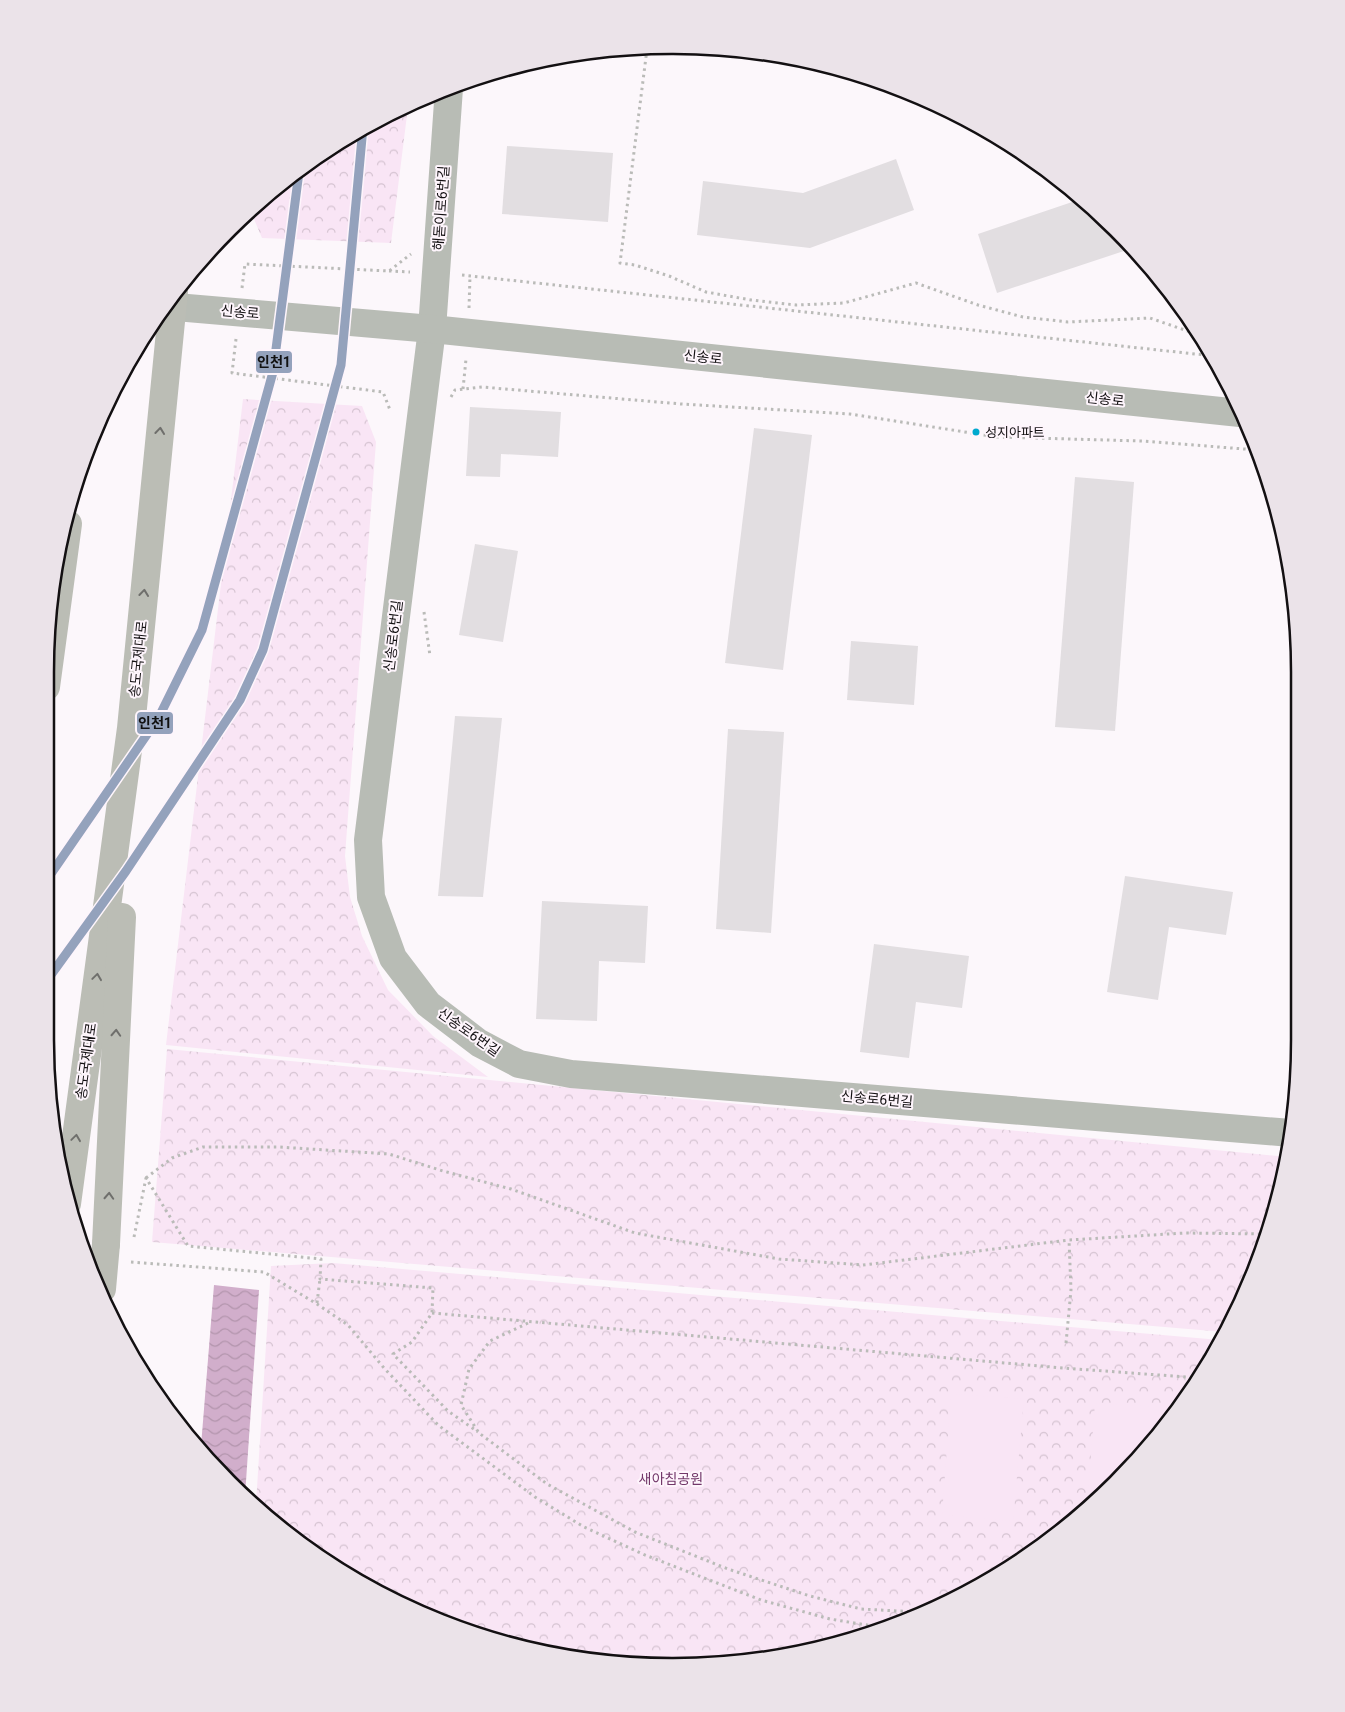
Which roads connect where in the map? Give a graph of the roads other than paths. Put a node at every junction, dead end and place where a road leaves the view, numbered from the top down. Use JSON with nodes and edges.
{"nodes":[{"id":1,"x":449,"y":96,"type":"edge"},
{"id":2,"x":178,"y":302,"type":"edge"},
{"id":3,"x":169,"y":314,"type":"edge"},
{"id":4,"x":432,"y":329,"type":"junction"},
{"id":5,"x":1233,"y":412,"type":"edge"},
{"id":6,"x":131,"y":728,"type":"junction"},
{"id":7,"x":1284,"y":1132,"type":"edge"},
{"id":8,"x":70,"y":1179,"type":"edge"},
{"id":9,"x":103,"y":1280,"type":"edge"}],
"edges":[{"from":1,"to":4,"type":"street","name":"해돋이로6번길"},
{"from":2,"to":4,"type":"street","name":"신송로"},
{"from":6,"to":3,"type":"main road","name":"송도국제대로","one_way":true},
{"from":4,"to":5,"type":"street","name":"신송로"},
{"from":4,"to":7,"type":"street","name":"신송로6번길"},
{"from":8,"to":6,"type":"main road","name":"송도국제대로","one_way":true},
{"from":9,"to":6,"type":"main road","one_way":true,"bridge":true}]}
